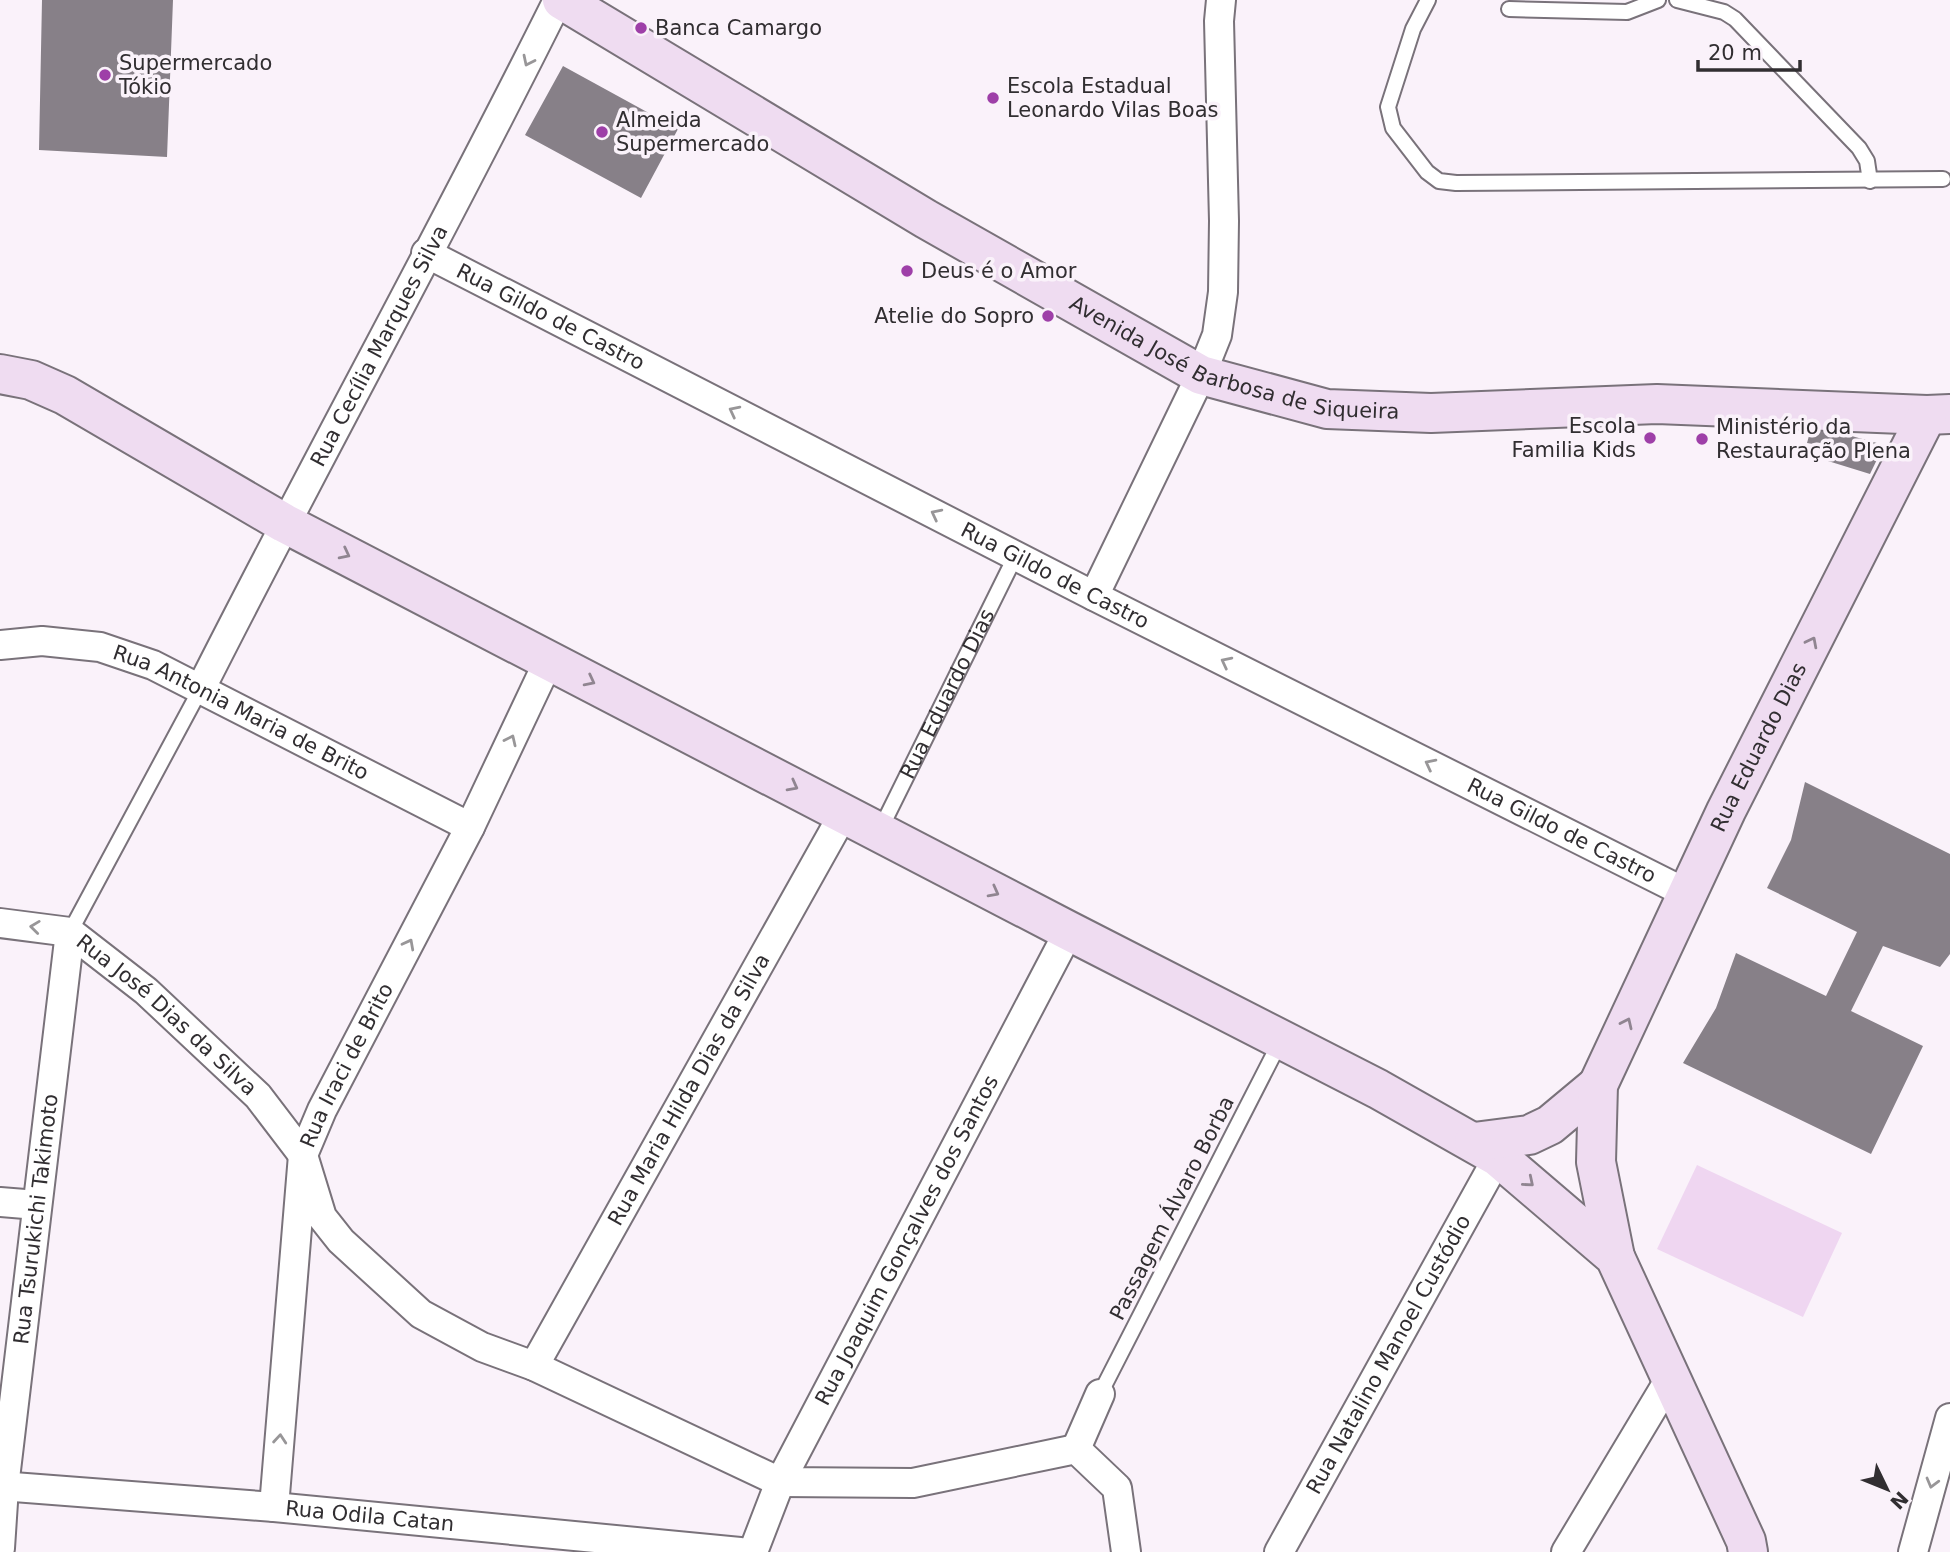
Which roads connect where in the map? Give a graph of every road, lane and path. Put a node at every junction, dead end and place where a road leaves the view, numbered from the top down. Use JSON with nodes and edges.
{"nodes":[{"id":1,"x":560,"y":0,"type":"edge"},
{"id":2,"x":1221,"y":0,"type":"edge"},
{"id":3,"x":1428,"y":0,"type":"edge"},
{"id":4,"x":1658,"y":0,"type":"edge"},
{"id":5,"x":1677,"y":0,"type":"edge"},
{"id":6,"x":1509,"y":9,"type":"dead end"},
{"id":7,"x":1943,"y":178,"type":"dead end"},
{"id":8,"x":1870,"y":181,"type":"junction"},
{"id":9,"x":426,"y":253,"type":"junction"},
{"id":10,"x":0,"y":374,"type":"edge"},
{"id":11,"x":1201,"y":375,"type":"junction"},
{"id":12,"x":1938,"y":414,"type":"edge"},
{"id":13,"x":284,"y":523,"type":"junction"},
{"id":14,"x":1016,"y":555,"type":"junction"},
{"id":15,"x":1094,"y":596,"type":"junction"},
{"id":16,"x":0,"y":645,"type":"edge"},
{"id":17,"x":549,"y":660,"type":"junction"},
{"id":18,"x":200,"y":690,"type":"junction"},
{"id":19,"x":844,"y":813,"type":"junction"},
{"id":20,"x":470,"y":827,"type":"junction"},
{"id":21,"x":879,"y":832,"type":"junction"},
{"id":22,"x":1688,"y":894,"type":"junction"},
{"id":23,"x":0,"y":923,"type":"edge"},
{"id":24,"x":1069,"y":931,"type":"junction"},
{"id":25,"x":69,"y":932,"type":"junction"},
{"id":26,"x":1280,"y":1040,"type":"junction"},
{"id":27,"x":1598,"y":1085,"type":"junction"},
{"id":28,"x":1486,"y":1149,"type":"junction"},
{"id":29,"x":303,"y":1155,"type":"junction"},
{"id":30,"x":0,"y":1202,"type":"edge"},
{"id":31,"x":37,"y":1205,"type":"junction"},
{"id":32,"x":1615,"y":1257,"type":"junction"},
{"id":33,"x":534,"y":1366,"type":"junction"},
{"id":34,"x":1671,"y":1377,"type":"junction"},
{"id":35,"x":1100,"y":1394,"type":"joint"},
{"id":36,"x":1950,"y":1418,"type":"edge"},
{"id":37,"x":1076,"y":1449,"type":"junction"},
{"id":38,"x":780,"y":1482,"type":"junction"},
{"id":39,"x":2,"y":1487,"type":"edge"},
{"id":40,"x":274,"y":1507,"type":"junction"},
{"id":41,"x":0,"y":1548,"type":"edge"},
{"id":42,"x":1752,"y":1548,"type":"edge"},
{"id":43,"x":740,"y":1552,"type":"edge"},
{"id":44,"x":753,"y":1552,"type":"edge"},
{"id":45,"x":1126,"y":1552,"type":"edge"},
{"id":46,"x":1279,"y":1552,"type":"edge"},
{"id":47,"x":1566,"y":1552,"type":"edge"},
{"id":48,"x":1913,"y":1552,"type":"edge"}],
"edges":[{"from":1,"to":9,"type":"street","name":"Rua Cecília Marques Silva","one_way":true},
{"from":1,"to":11,"type":"street","name":"Avenida José Barbosa de Siqueira"},
{"from":2,"to":11,"type":"street"},
{"from":3,"to":8,"type":"lane"},
{"from":4,"to":6,"type":"lane"},
{"from":5,"to":8,"type":"lane"},
{"from":7,"to":8,"type":"lane"},
{"from":9,"to":13,"type":"street","name":"Rua Cecília Marques Silva"},
{"from":14,"to":9,"type":"street","name":"Rua Gildo de Castro","one_way":true},
{"from":10,"to":13,"type":"street"},
{"from":11,"to":12,"type":"street","name":"Avenida José Barbosa de Siqueira"},
{"from":11,"to":15,"type":"street"},
{"from":22,"to":12,"type":"street","name":"Rua Eduardo Dias","one_way":true},
{"from":13,"to":17,"type":"street","one_way":true},
{"from":13,"to":18,"type":"street","name":"Rua Cecília Marques Silva"},
{"from":14,"to":15,"type":"street","name":"Rua Gildo de Castro"},
{"from":14,"to":21,"type":"lane","name":"Rua Eduardo Dias"},
{"from":22,"to":15,"type":"street","name":"Rua Gildo de Castro","one_way":true},
{"from":16,"to":18,"type":"street","name":"Rua Antonia Maria de Brito"},
{"from":17,"to":19,"type":"street","one_way":true},
{"from":20,"to":17,"type":"street","name":"Rua Iraci de Brito","one_way":true},
{"from":18,"to":20,"type":"street","name":"Rua Antonia Maria de Brito"},
{"from":18,"to":25,"type":"lane"},
{"from":19,"to":21,"type":"street"},
{"from":19,"to":33,"type":"street","name":"Rua Maria Hilda Dias da Silva"},
{"from":29,"to":20,"type":"street","name":"Rua Iraci de Brito","one_way":true},
{"from":21,"to":24,"type":"street","one_way":true},
{"from":27,"to":22,"type":"street","name":"Rua Eduardo Dias","one_way":true},
{"from":25,"to":23,"type":"street","name":"Rua José Dias da Silva","one_way":true},
{"from":24,"to":26,"type":"street"},
{"from":24,"to":38,"type":"street","name":"Rua Joaquim Gonçalves dos Santos"},
{"from":25,"to":29,"type":"street","name":"Rua José Dias da Silva"},
{"from":25,"to":31,"type":"street","name":"Rua Tsurukichi Takimoto"},
{"from":26,"to":28,"type":"street"},
{"from":26,"to":35,"type":"lane","name":"Passagem Álvaro Borba"},
{"from":27,"to":28,"type":"street","name":"Rua Eduardo Dias"},
{"from":27,"to":32,"type":"street","name":"Rua Eduardo Dias"},
{"from":28,"to":32,"type":"street","one_way":true},
{"from":28,"to":46,"type":"street","name":"Rua Natalino Manoel Custódio"},
{"from":29,"to":33,"type":"street"},
{"from":40,"to":29,"type":"street","name":"Rua Iraci de Brito","one_way":true},
{"from":30,"to":31,"type":"street"},
{"from":31,"to":39,"type":"street","name":"Rua Tsurukichi Takimoto"},
{"from":32,"to":34,"type":"street"},
{"from":33,"to":38,"type":"street"},
{"from":34,"to":42,"type":"street"},
{"from":34,"to":47,"type":"street"},
{"from":35,"to":37,"type":"street"},
{"from":36,"to":48,"type":"street","one_way":true},
{"from":37,"to":38,"type":"street"},
{"from":37,"to":45,"type":"street"},
{"from":38,"to":44,"type":"street","name":"Rua Joaquim Gonçalves dos Santos"},
{"from":39,"to":40,"type":"street","name":"Rua Odila Catan"},
{"from":39,"to":41,"type":"street","name":"Rua Tsurukichi Takimoto"},
{"from":40,"to":43,"type":"street","name":"Rua Odila Catan"}]}
